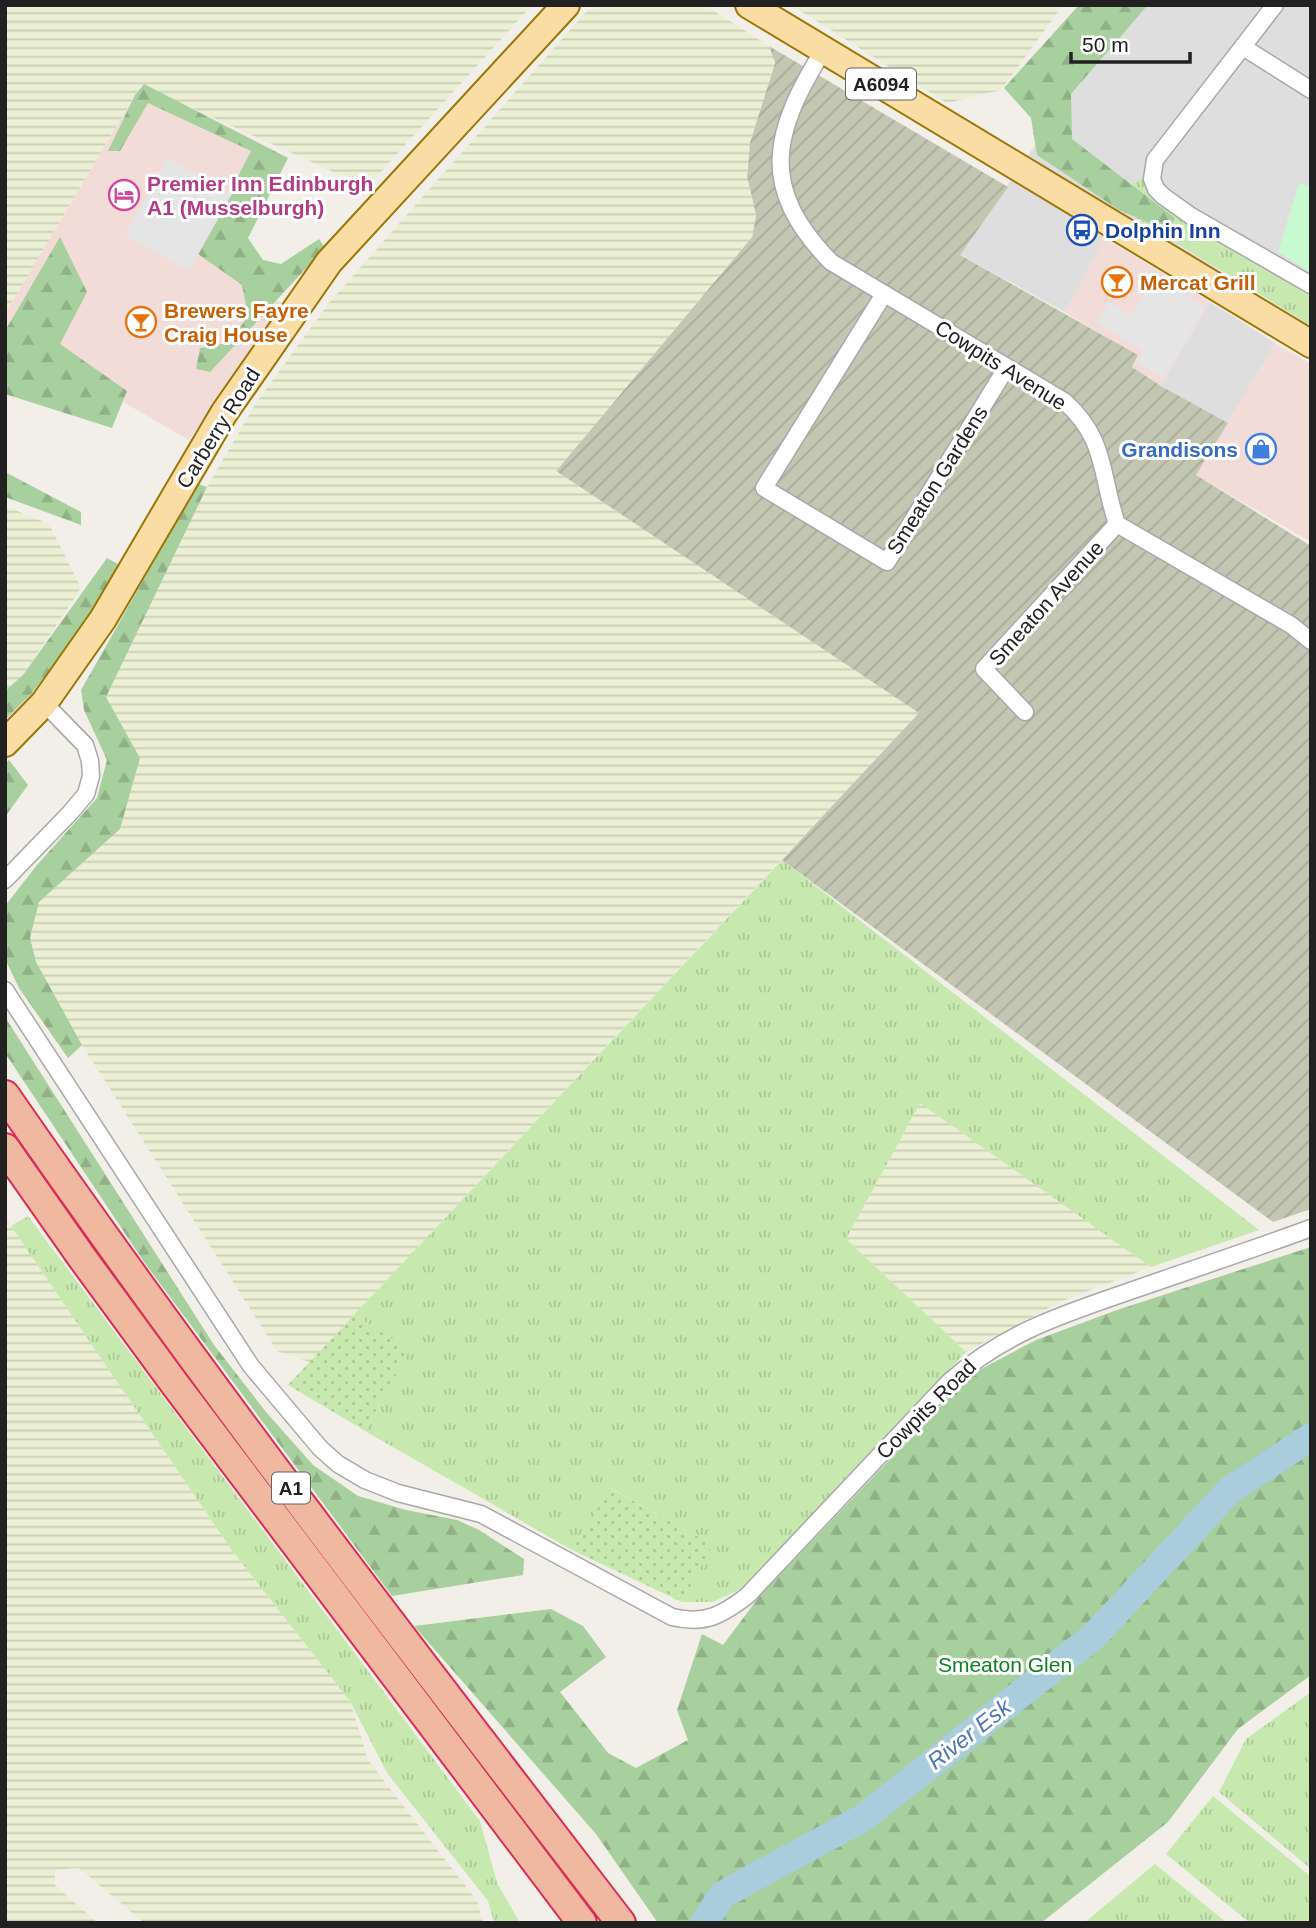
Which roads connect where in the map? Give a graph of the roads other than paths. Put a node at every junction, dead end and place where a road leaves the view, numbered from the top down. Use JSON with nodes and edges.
{"nodes":[{"id":1,"x":566,"y":5,"type":"edge"},
{"id":2,"x":749,"y":5,"type":"edge"},
{"id":3,"x":1275,"y":5,"type":"edge"},
{"id":4,"x":1243,"y":47,"type":"junction"},
{"id":5,"x":824,"y":50,"type":"junction"},
{"id":6,"x":1311,"y":90,"type":"edge"},
{"id":7,"x":1311,"y":285,"type":"edge"},
{"id":8,"x":884,"y":294,"type":"junction"},
{"id":9,"x":1311,"y":344,"type":"edge"},
{"id":10,"x":1007,"y":367,"type":"junction"},
{"id":11,"x":1117,"y":524,"type":"junction"},
{"id":12,"x":1311,"y":641,"type":"edge"},
{"id":13,"x":44,"y":703,"type":"junction"},
{"id":14,"x":1026,"y":712,"type":"dead end"},
{"id":15,"x":5,"y":743,"type":"edge"},
{"id":16,"x":5,"y":880,"type":"edge"},
{"id":17,"x":5,"y":990,"type":"edge"},
{"id":18,"x":5,"y":1095,"type":"edge"},
{"id":19,"x":5,"y":1148,"type":"edge"},
{"id":20,"x":1311,"y":1228,"type":"edge"},
{"id":21,"x":582,"y":1923,"type":"edge"},
{"id":22,"x":621,"y":1923,"type":"edge"}],
"edges":[{"from":1,"to":13,"type":"main road","name":"Carberry Road"},
{"from":2,"to":5,"type":"main road","number":"A6094"},
{"from":3,"to":4,"type":"street"},
{"from":4,"to":6,"type":"street"},
{"from":4,"to":7,"type":"street"},
{"from":5,"to":8,"type":"street","name":"Cowpits Avenue"},
{"from":5,"to":9,"type":"main road","number":"A6094"},
{"from":8,"to":10,"type":"street","name":"Cowpits Avenue"},
{"from":8,"to":10,"type":"street","name":"Smeaton Gardens"},
{"from":10,"to":11,"type":"street","name":"Cowpits Avenue"},
{"from":11,"to":12,"type":"street"},
{"from":11,"to":14,"type":"street","name":"Smeaton Avenue"},
{"from":13,"to":15,"type":"main road","name":"Carberry Road"},
{"from":13,"to":16,"type":"street"},
{"from":17,"to":20,"type":"street","name":"Cowpits Road"},
{"from":18,"to":22,"type":"highway","number":"A1"},
{"from":19,"to":21,"type":"highway","number":"A1"}]}
